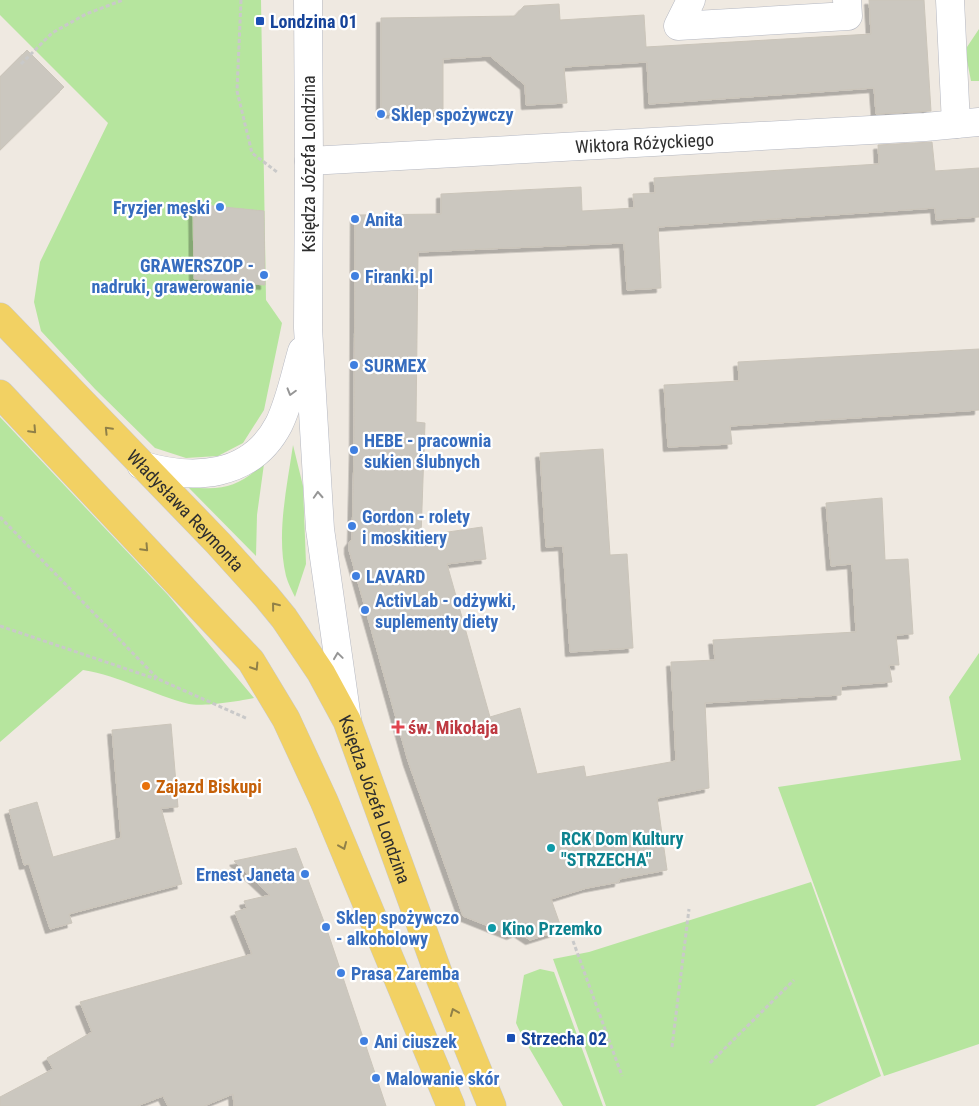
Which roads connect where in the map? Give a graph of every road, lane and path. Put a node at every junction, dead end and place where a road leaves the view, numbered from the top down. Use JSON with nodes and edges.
{"nodes":[{"id":1,"x":123,"y":0,"type":"edge"},
{"id":2,"x":241,"y":0,"type":"edge"},
{"id":3,"x":308,"y":0,"type":"edge"},
{"id":4,"x":691,"y":0,"type":"edge"},
{"id":5,"x":847,"y":0,"type":"edge"},
{"id":6,"x":950,"y":0,"type":"edge"},
{"id":7,"x":21,"y":64,"type":"dead end"},
{"id":8,"x":968,"y":123,"type":"edge"},
{"id":9,"x":309,"y":161,"type":"junction"},
{"id":10,"x":283,"y":176,"type":"dead end"},
{"id":11,"x":0,"y":317,"type":"edge"},
{"id":12,"x":308,"y":328,"type":"junction"},
{"id":13,"x":0,"y":394,"type":"edge"},
{"id":14,"x":141,"y":465,"type":"junction"},
{"id":15,"x":0,"y":517,"type":"edge"},
{"id":16,"x":0,"y":626,"type":"edge"},
{"id":17,"x":158,"y":679,"type":"junction"},
{"id":18,"x":254,"y":721,"type":"dead end"},
{"id":19,"x":347,"y":722,"type":"junction"},
{"id":20,"x":689,"y":909,"type":"dead end"},
{"id":21,"x":573,"y":941,"type":"dead end"},
{"id":22,"x":794,"y":980,"type":"dead end"},
{"id":23,"x":672,"y":1047,"type":"dead end"},
{"id":24,"x":710,"y":1063,"type":"dead end"},
{"id":25,"x":622,"y":1076,"type":"dead end"},
{"id":26,"x":451,"y":1106,"type":"edge"},
{"id":27,"x":492,"y":1106,"type":"edge"}],
"edges":[{"from":1,"to":7,"type":"path"},
{"from":2,"to":10,"type":"path"},
{"from":3,"to":9,"type":"street","name":"Księdza Józefa Londzina"},
{"from":4,"to":5,"type":"street"},
{"from":6,"to":8,"type":"street"},
{"from":8,"to":9,"type":"street","name":"Wiktora Różyckiego"},
{"from":9,"to":12,"type":"street","name":"Księdza Józefa Londzina"},
{"from":14,"to":11,"type":"main road","name":"Władysława Reymonta","one_way":true},
{"from":12,"to":14,"type":"street","name":"Księdza Józefa Londzina","one_way":true},
{"from":19,"to":12,"type":"street","name":"Księdza Józefa Londzina","one_way":true},
{"from":13,"to":26,"type":"main road","one_way":true},
{"from":19,"to":14,"type":"main road","name":"Władysława Reymonta","one_way":true},
{"from":15,"to":17,"type":"path"},
{"from":16,"to":17,"type":"path"},
{"from":17,"to":18,"type":"path"},
{"from":27,"to":19,"type":"main road","name":"Księdza Józefa Londzina","one_way":true},
{"from":20,"to":23,"type":"path"},
{"from":21,"to":25,"type":"path"},
{"from":22,"to":24,"type":"path"}]}
